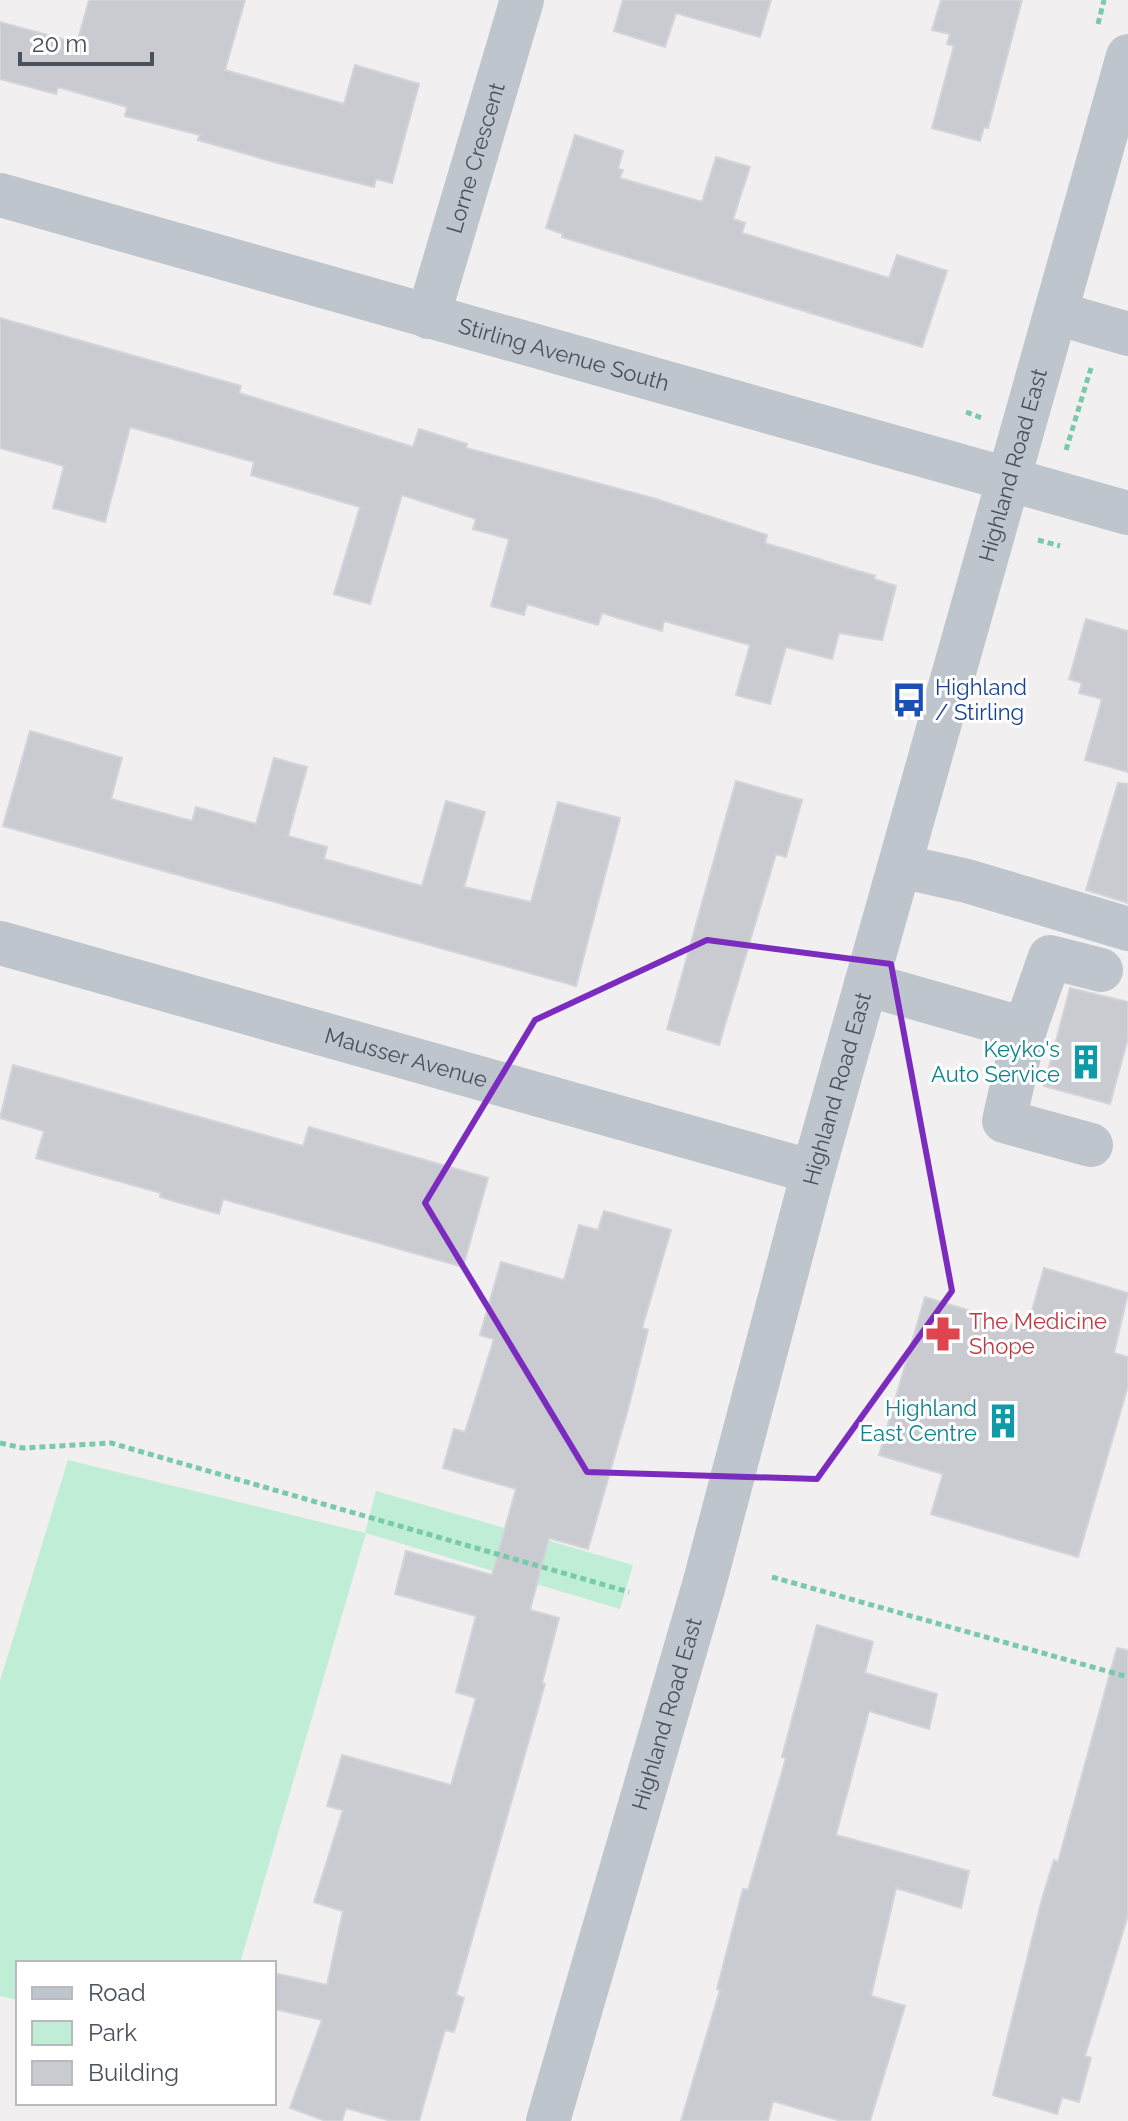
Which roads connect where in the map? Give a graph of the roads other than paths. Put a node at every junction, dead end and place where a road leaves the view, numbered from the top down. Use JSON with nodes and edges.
{"nodes":[{"id":1,"x":522,"y":0,"type":"edge"},
{"id":2,"x":1128,"y":56,"type":"edge"},
{"id":3,"x":0,"y":195,"type":"edge"},
{"id":4,"x":1056,"y":313,"type":"junction"},
{"id":5,"x":428,"y":317,"type":"junction"},
{"id":6,"x":1128,"y":334,"type":"edge"},
{"id":7,"x":1009,"y":479,"type":"junction"},
{"id":8,"x":1128,"y":513,"type":"edge"},
{"id":9,"x":900,"y":866,"type":"junction"},
{"id":10,"x":1128,"y":929,"type":"edge"},
{"id":11,"x":0,"y":943,"type":"edge"},
{"id":12,"x":1101,"y":970,"type":"dead end"},
{"id":13,"x":866,"y":984,"type":"junction"},
{"id":14,"x":1025,"y":1029,"type":"junction"},
{"id":15,"x":1091,"y":1145,"type":"dead end"},
{"id":16,"x":813,"y":1172,"type":"junction"},
{"id":17,"x":548,"y":2121,"type":"edge"}],
"edges":[{"from":1,"to":5,"type":"street","name":"Lorne Crescent"},
{"from":2,"to":4,"type":"street","name":"Highland Road East"},
{"from":3,"to":5,"type":"street","name":"Stirling Avenue South"},
{"from":4,"to":6,"type":"street"},
{"from":4,"to":7,"type":"street","name":"Highland Road East"},
{"from":5,"to":7,"type":"street","name":"Stirling Avenue South"},
{"from":7,"to":8,"type":"street","name":"Stirling Avenue South"},
{"from":7,"to":9,"type":"street","name":"Highland Road East"},
{"from":9,"to":10,"type":"street"},
{"from":9,"to":13,"type":"street","name":"Highland Road East"},
{"from":11,"to":16,"type":"street","name":"Mausser Avenue"},
{"from":12,"to":14,"type":"street"},
{"from":13,"to":14,"type":"street"},
{"from":13,"to":16,"type":"street","name":"Highland Road East"},
{"from":14,"to":15,"type":"street"},
{"from":16,"to":17,"type":"street","name":"Highland Road East"}]}
